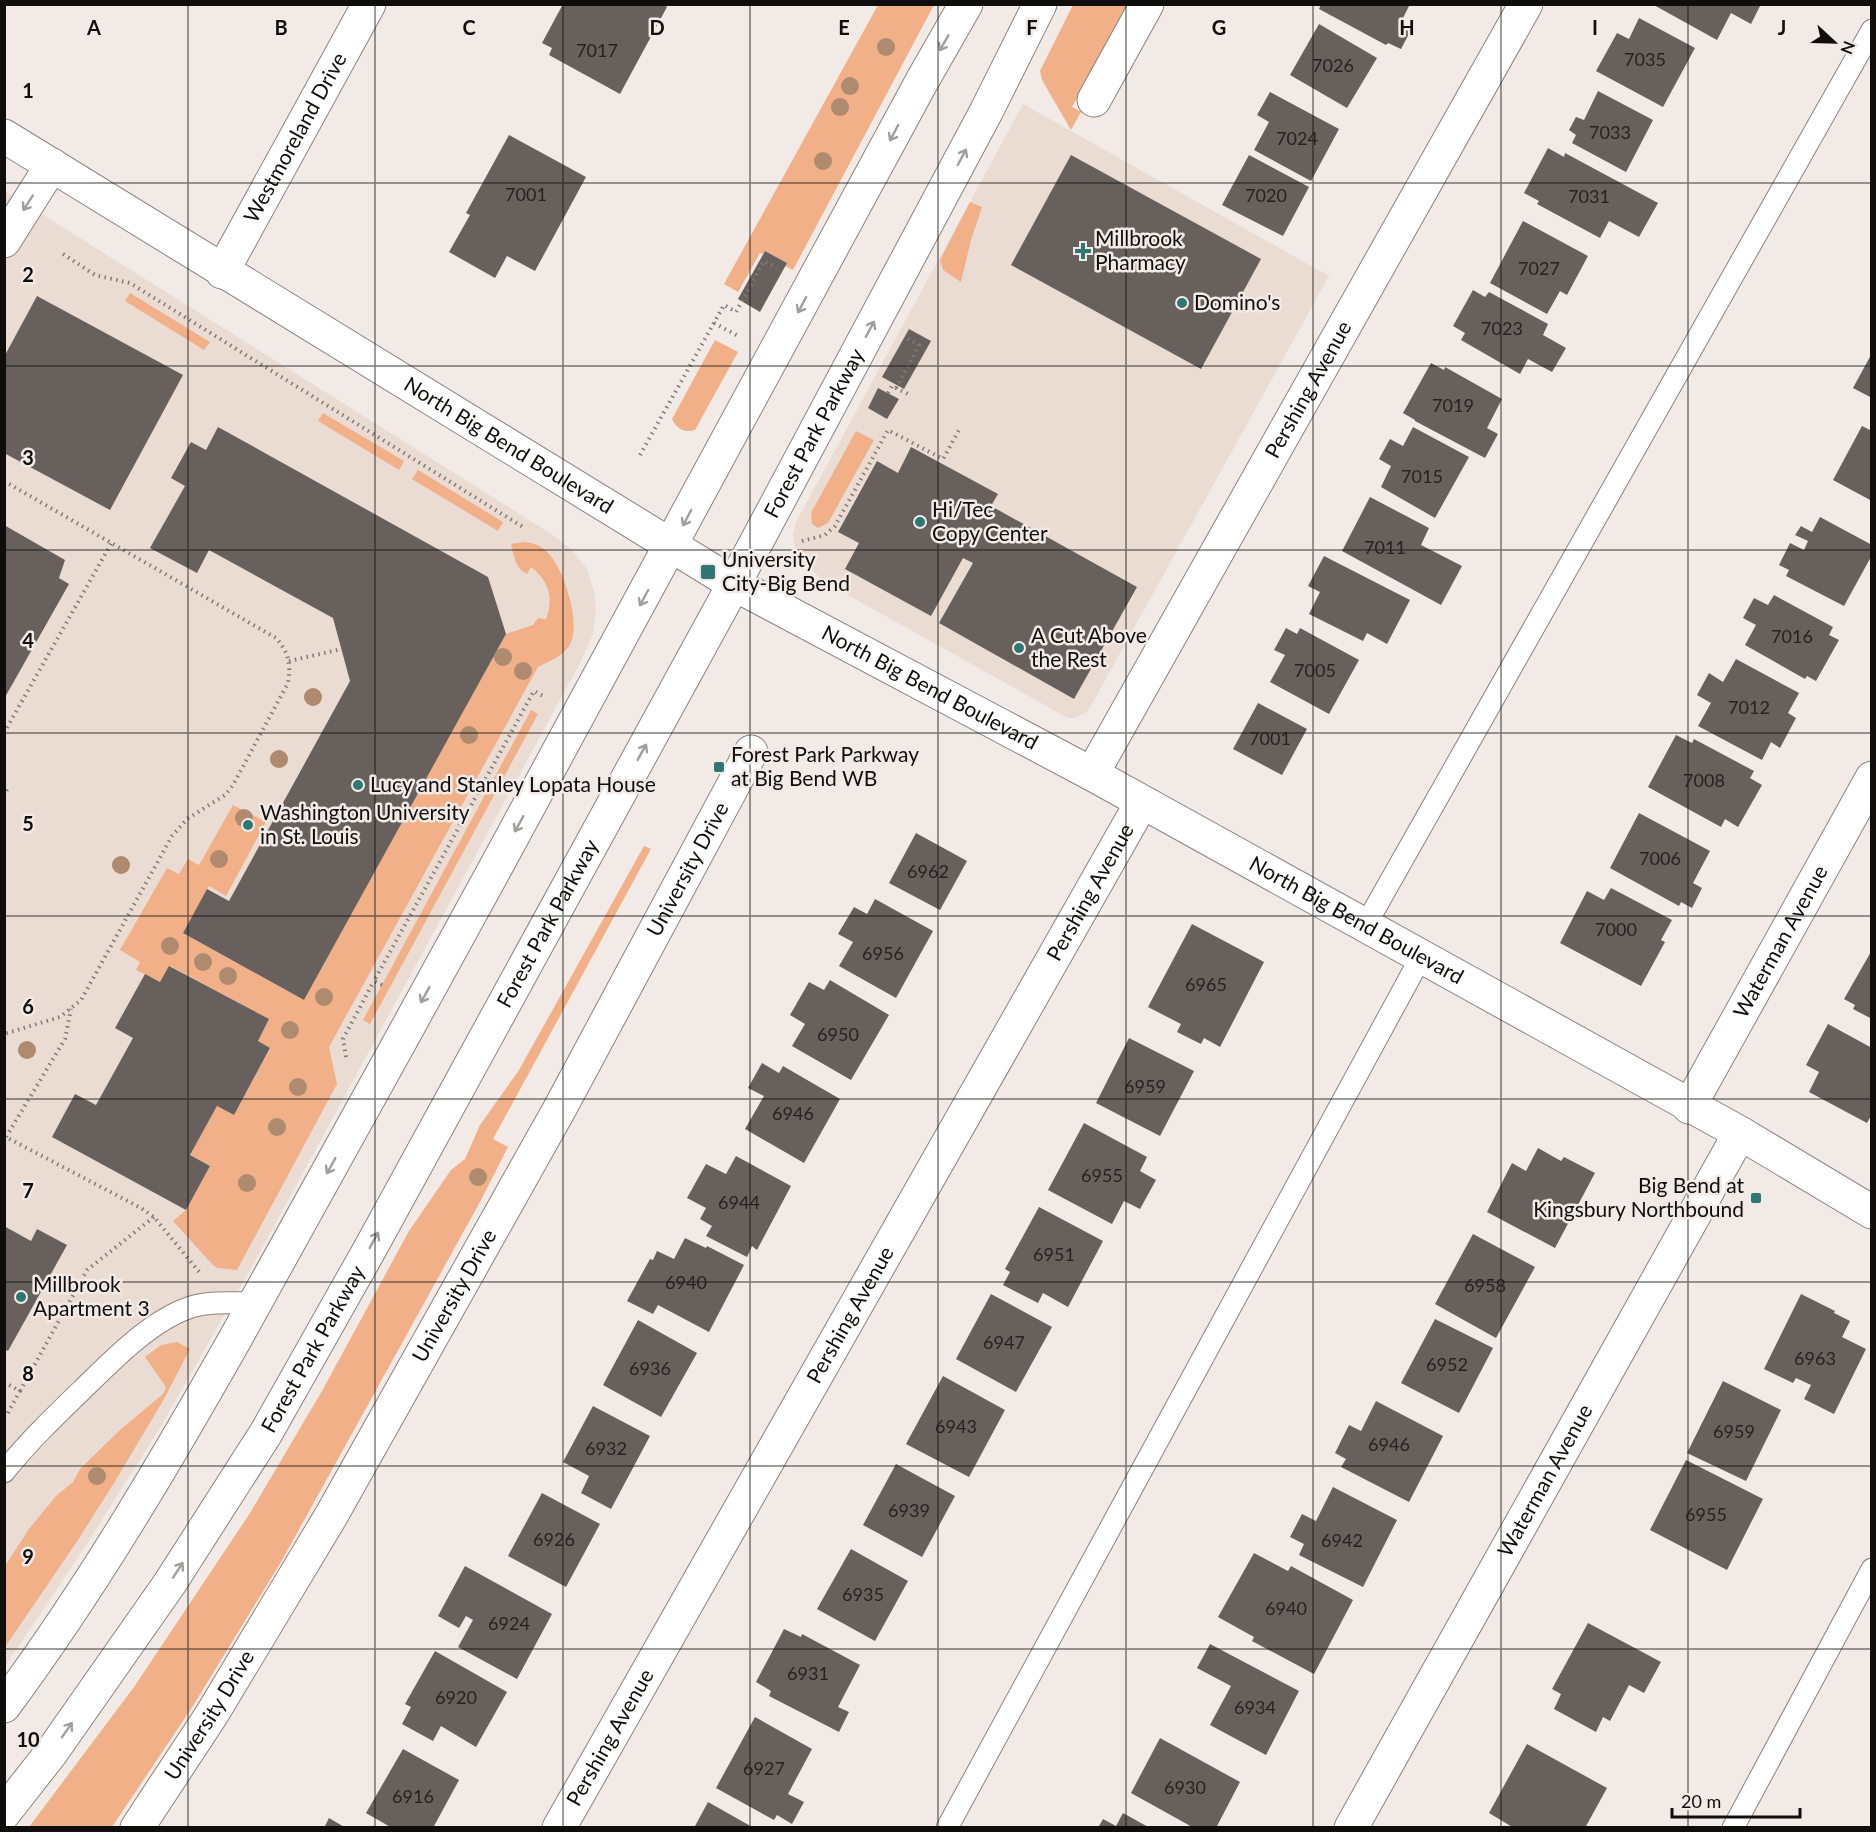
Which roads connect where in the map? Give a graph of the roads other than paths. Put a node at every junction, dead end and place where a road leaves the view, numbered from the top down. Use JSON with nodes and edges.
{"nodes":[{"id":1,"x":369,"y":4,"type":"edge"},
{"id":2,"x":966,"y":4,"type":"edge"},
{"id":3,"x":1040,"y":4,"type":"edge"},
{"id":4,"x":1147,"y":4,"type":"edge"},
{"id":5,"x":1526,"y":4,"type":"edge"},
{"id":6,"x":1872,"y":30,"type":"edge"},
{"id":7,"x":1094,"y":100,"type":"dead end"},
{"id":8,"x":4,"y":136,"type":"edge"},
{"id":9,"x":52,"y":165,"type":"junction"},
{"id":10,"x":4,"y":240,"type":"edge"},
{"id":11,"x":222,"y":272,"type":"junction"},
{"id":12,"x":671,"y":546,"type":"junction"},
{"id":13,"x":734,"y":584,"type":"junction"},
{"id":14,"x":751,"y":752,"type":"dead end"},
{"id":15,"x":1092,"y":774,"type":"junction"},
{"id":16,"x":1872,"y":778,"type":"edge"},
{"id":17,"x":1142,"y":802,"type":"junction"},
{"id":18,"x":1365,"y":926,"type":"junction"},
{"id":19,"x":1421,"y":957,"type":"junction"},
{"id":20,"x":1689,"y":1107,"type":"junction"},
{"id":21,"x":1740,"y":1133,"type":"junction"},
{"id":22,"x":1872,"y":1212,"type":"edge"},
{"id":23,"x":239,"y":1303,"type":"junction"},
{"id":24,"x":4,"y":1472,"type":"edge"},
{"id":25,"x":1872,"y":1569,"type":"edge"},
{"id":26,"x":4,"y":1706,"type":"edge"},
{"id":27,"x":4,"y":1813,"type":"edge"},
{"id":28,"x":137,"y":1827,"type":"edge"},
{"id":29,"x":559,"y":1827,"type":"edge"},
{"id":30,"x":947,"y":1827,"type":"edge"},
{"id":31,"x":1351,"y":1827,"type":"edge"},
{"id":32,"x":1733,"y":1827,"type":"edge"}],
"edges":[{"from":1,"to":11,"type":"main road","name":"Westmoreland Drive"},
{"from":2,"to":12,"type":"main road","one_way":true},
{"from":13,"to":3,"type":"main road","name":"Forest Park Parkway","one_way":true},
{"from":4,"to":7,"type":"main road"},
{"from":5,"to":15,"type":"main road","name":"Pershing Avenue"},
{"from":6,"to":18,"type":"lane"},
{"from":8,"to":9,"type":"main road","name":"North Big Bend Boulevard"},
{"from":9,"to":10,"type":"main road","one_way":true},
{"from":9,"to":11,"type":"main road","name":"North Big Bend Boulevard"},
{"from":11,"to":12,"type":"main road","name":"North Big Bend Boulevard"},
{"from":12,"to":13,"type":"main road","name":"North Big Bend Boulevard"},
{"from":12,"to":23,"type":"main road","one_way":true},
{"from":13,"to":15,"type":"main road","name":"North Big Bend Boulevard"},
{"from":27,"to":13,"type":"main road","name":"Forest Park Parkway","one_way":true},
{"from":14,"to":28,"type":"main road","name":"University Drive"},
{"from":15,"to":17,"type":"main road","name":"North Big Bend Boulevard"},
{"from":16,"to":20,"type":"main road","name":"Waterman Avenue"},
{"from":17,"to":18,"type":"main road","name":"North Big Bend Boulevard"},
{"from":17,"to":29,"type":"main road","name":"Pershing Avenue"},
{"from":18,"to":19,"type":"main road","name":"North Big Bend Boulevard"},
{"from":19,"to":20,"type":"main road","name":"North Big Bend Boulevard"},
{"from":19,"to":30,"type":"lane"},
{"from":20,"to":21,"type":"main road","name":"North Big Bend Boulevard"},
{"from":21,"to":22,"type":"main road","name":"North Big Bend Boulevard"},
{"from":21,"to":31,"type":"main road","name":"Waterman Avenue"},
{"from":23,"to":24,"type":"lane"},
{"from":23,"to":26,"type":"main road"},
{"from":25,"to":32,"type":"lane"}]}
